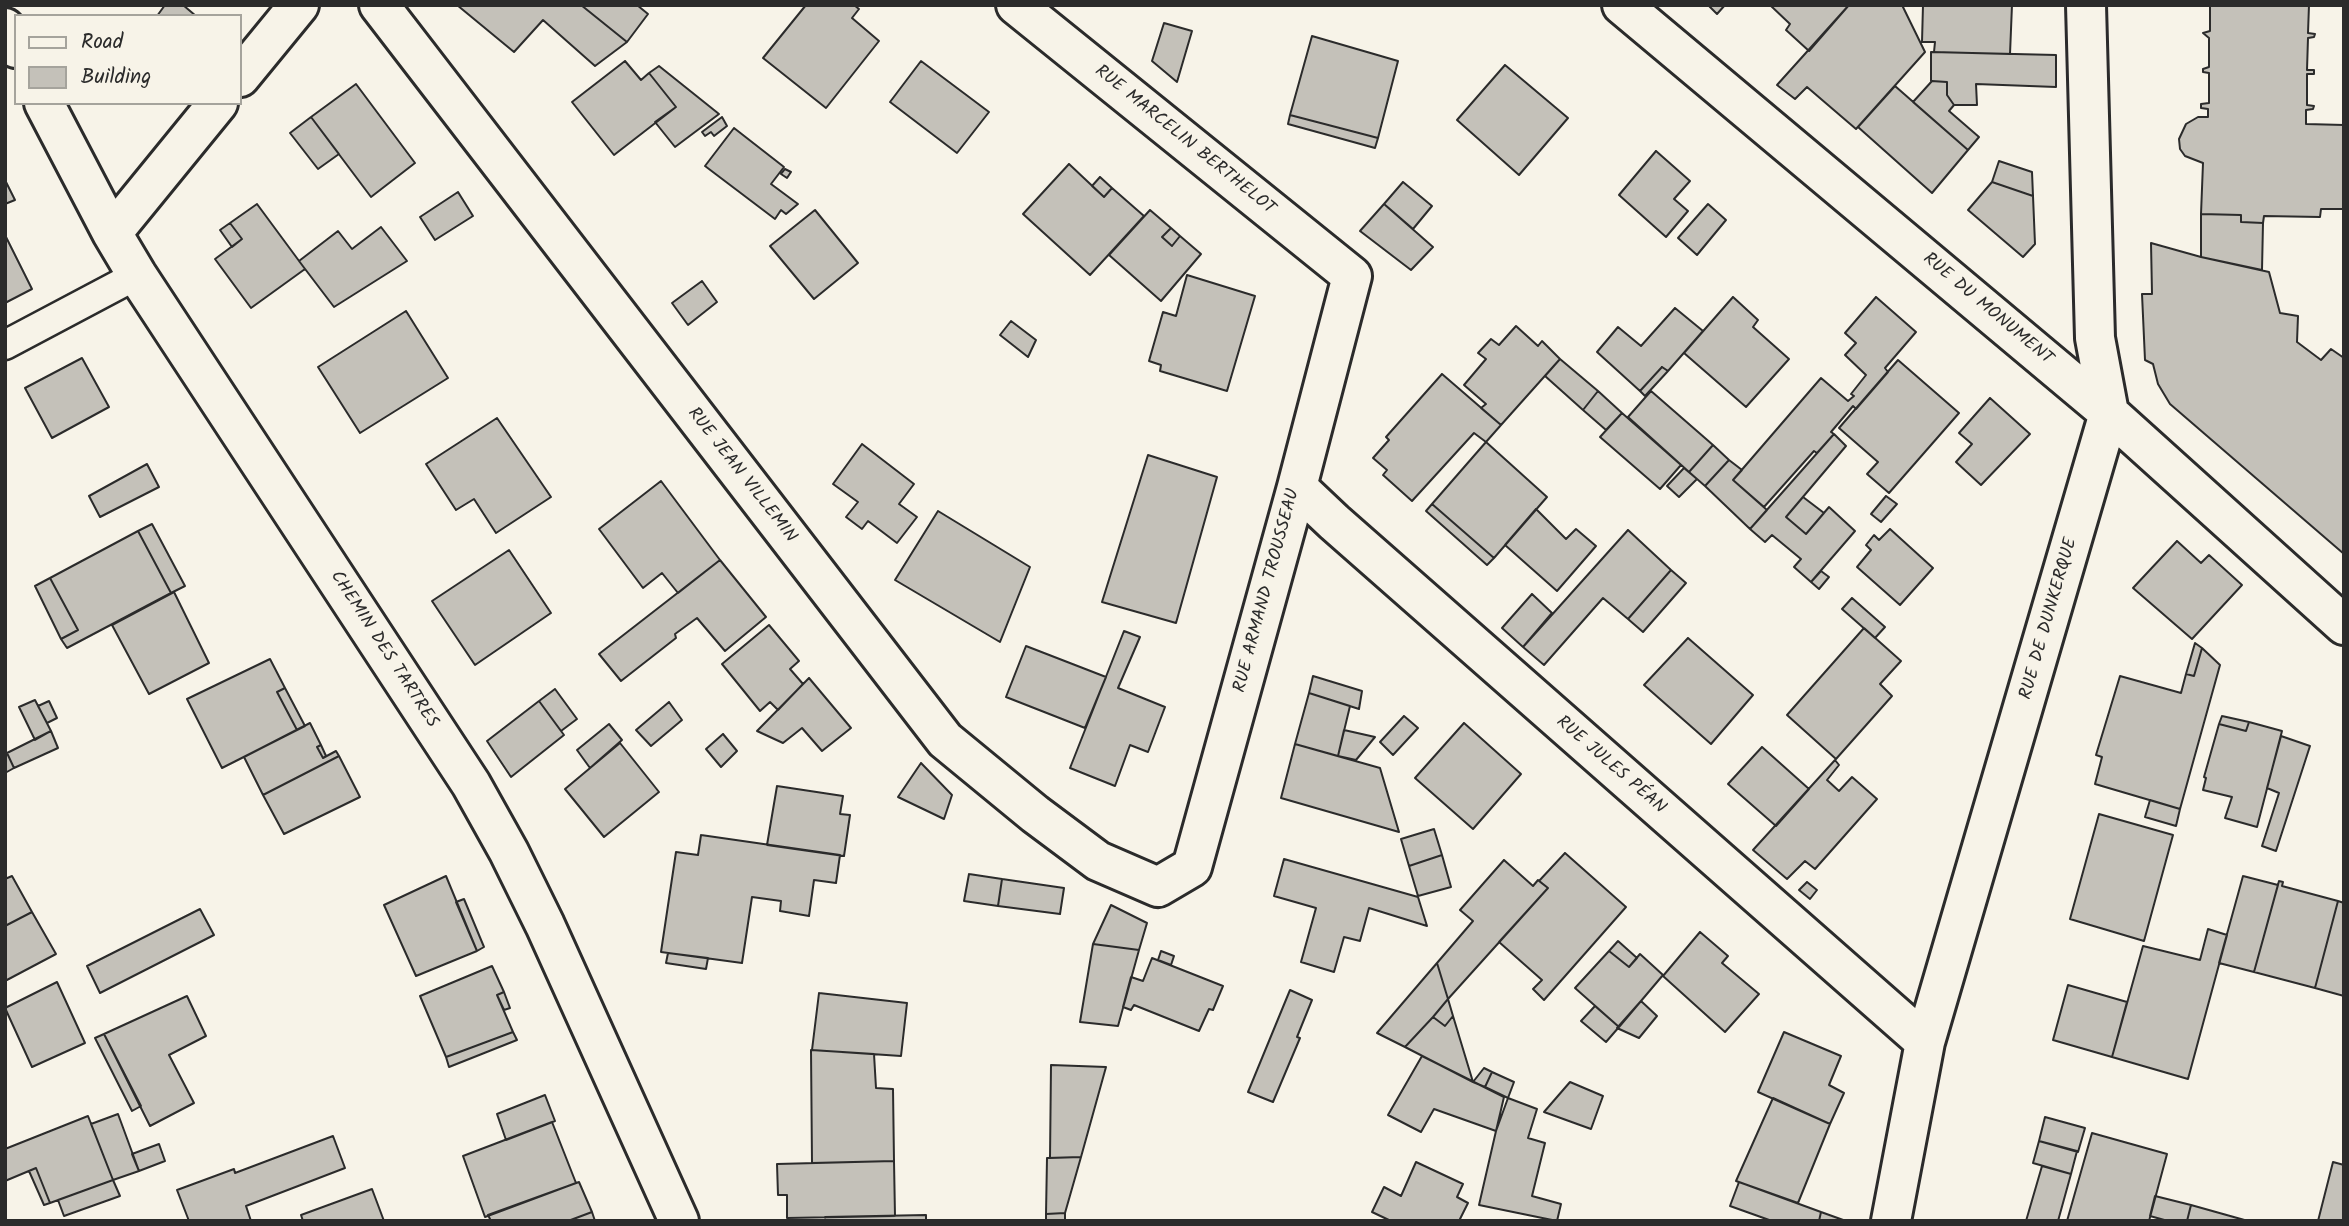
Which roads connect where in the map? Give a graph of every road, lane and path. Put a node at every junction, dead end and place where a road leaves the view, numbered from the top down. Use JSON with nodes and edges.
{"nodes":[{"id":1,"x":299,"y":5,"type":"edge"},
{"id":2,"x":379,"y":5,"type":"edge"},
{"id":3,"x":1016,"y":5,"type":"edge"},
{"id":4,"x":1622,"y":5,"type":"edge"},
{"id":5,"x":2086,"y":5,"type":"edge"},
{"id":6,"x":5,"y":28,"type":"edge"},
{"id":7,"x":14,"y":44,"type":"edge"},
{"id":8,"x":242,"y":75,"type":"edge"},
{"id":9,"x":45,"y":105,"type":"edge"},
{"id":10,"x":216,"y":105,"type":"edge"},
{"id":11,"x":111,"y":233,"type":"junction"},
{"id":12,"x":137,"y":275,"type":"junction"},
{"id":13,"x":1352,"y":276,"type":"joint"},
{"id":14,"x":5,"y":345,"type":"edge"},
{"id":15,"x":2109,"y":413,"type":"junction"},
{"id":16,"x":1297,"y":487,"type":"junction"},
{"id":17,"x":2344,"y":625,"type":"edge"},
{"id":18,"x":1158,"y":887,"type":"joint"},
{"id":19,"x":1925,"y":1042,"type":"junction"},
{"id":20,"x":680,"y":1221,"type":"edge"},
{"id":21,"x":1891,"y":1221,"type":"edge"}],
"edges":[{"from":1,"to":8,"type":"street"},
{"from":2,"to":18,"type":"street","name":"RUE JEAN VILLEMIN"},
{"from":3,"to":13,"type":"street","name":"RUE MARCELIN BERTHELOT"},
{"from":4,"to":15,"type":"street","name":"RUE DU MONUMENT"},
{"from":5,"to":15,"type":"street","name":"RUE DE DUNKERQUE"},
{"from":6,"to":7,"type":"street"},
{"from":9,"to":11,"type":"street","name":"CHEMIN DES TARTRES"},
{"from":10,"to":11,"type":"street"},
{"from":11,"to":12,"type":"street","name":"CHEMIN DES TARTRES"},
{"from":12,"to":14,"type":"lane"},
{"from":12,"to":20,"type":"street","name":"CHEMIN DES TARTRES"},
{"from":13,"to":16,"type":"street","name":"RUE ARMAND TROUSSEAU"},
{"from":15,"to":17,"type":"street","name":"RUE DU MONUMENT"},
{"from":15,"to":19,"type":"street","name":"RUE DE DUNKERQUE"},
{"from":16,"to":18,"type":"street","name":"RUE ARMAND TROUSSEAU"},
{"from":16,"to":19,"type":"street","name":"RUE JULES PÉAN"},
{"from":19,"to":21,"type":"street","name":"RUE DE DUNKERQUE"}]}
